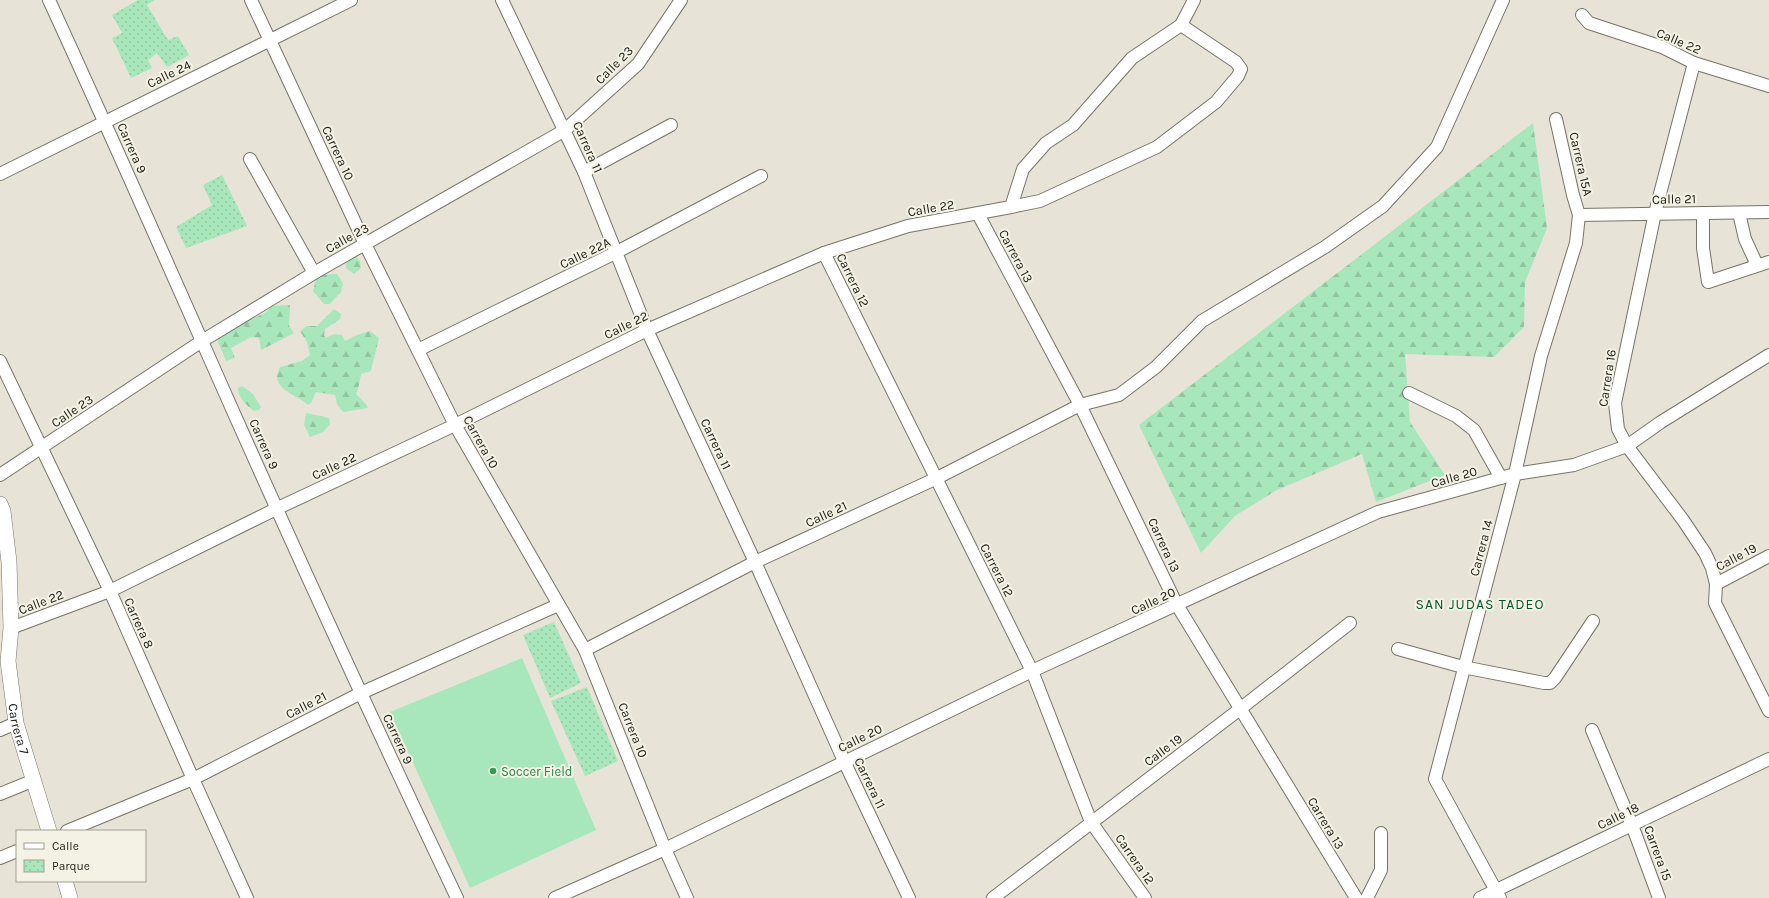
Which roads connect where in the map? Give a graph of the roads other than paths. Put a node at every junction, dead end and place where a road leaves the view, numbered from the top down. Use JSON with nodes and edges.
{"nodes":[{"id":1,"x":49,"y":0,"type":"edge"},
{"id":2,"x":250,"y":0,"type":"edge"},
{"id":3,"x":351,"y":0,"type":"edge"},
{"id":4,"x":502,"y":0,"type":"edge"},
{"id":5,"x":681,"y":0,"type":"edge"},
{"id":6,"x":1194,"y":0,"type":"edge"},
{"id":7,"x":1503,"y":0,"type":"edge"},
{"id":8,"x":1582,"y":15,"type":"dead end"},
{"id":9,"x":1181,"y":25,"type":"junction"},
{"id":10,"x":269,"y":40,"type":"junction"},
{"id":11,"x":1694,"y":63,"type":"junction"},
{"id":12,"x":1769,"y":86,"type":"edge"},
{"id":13,"x":1556,"y":119,"type":"dead end"},
{"id":14,"x":105,"y":121,"type":"junction"},
{"id":15,"x":671,"y":125,"type":"dead end"},
{"id":16,"x":565,"y":130,"type":"junction"},
{"id":17,"x":250,"y":158,"type":"dead end"},
{"id":18,"x":584,"y":172,"type":"junction"},
{"id":19,"x":0,"y":174,"type":"edge"},
{"id":20,"x":761,"y":176,"type":"dead end"},
{"id":21,"x":1011,"y":207,"type":"junction"},
{"id":22,"x":1769,"y":212,"type":"edge"},
{"id":23,"x":1655,"y":213,"type":"junction"},
{"id":24,"x":1703,"y":213,"type":"junction"},
{"id":25,"x":1739,"y":213,"type":"junction"},
{"id":26,"x":978,"y":214,"type":"junction"},
{"id":27,"x":1579,"y":215,"type":"junction"},
{"id":28,"x":365,"y":244,"type":"junction"},
{"id":29,"x":615,"y":253,"type":"junction"},
{"id":30,"x":824,"y":253,"type":"junction"},
{"id":31,"x":1763,"y":263,"type":"edge"},
{"id":32,"x":314,"y":273,"type":"junction"},
{"id":33,"x":647,"y":330,"type":"junction"},
{"id":34,"x":202,"y":341,"type":"junction"},
{"id":35,"x":418,"y":350,"type":"junction"},
{"id":36,"x":1769,"y":355,"type":"edge"},
{"id":37,"x":0,"y":361,"type":"edge"},
{"id":38,"x":1409,"y":393,"type":"dead end"},
{"id":39,"x":1080,"y":405,"type":"junction"},
{"id":40,"x":455,"y":425,"type":"junction"},
{"id":41,"x":1627,"y":446,"type":"junction"},
{"id":42,"x":42,"y":448,"type":"junction"},
{"id":43,"x":1515,"y":474,"type":"junction"},
{"id":44,"x":0,"y":475,"type":"edge"},
{"id":45,"x":1502,"y":478,"type":"junction"},
{"id":46,"x":935,"y":479,"type":"junction"},
{"id":47,"x":0,"y":504,"type":"edge"},
{"id":48,"x":278,"y":508,"type":"junction"},
{"id":49,"x":1769,"y":556,"type":"edge"},
{"id":50,"x":755,"y":562,"type":"junction"},
{"id":51,"x":1716,"y":584,"type":"junction"},
{"id":52,"x":110,"y":590,"type":"junction"},
{"id":53,"x":558,"y":604,"type":"junction"},
{"id":54,"x":1177,"y":605,"type":"junction"},
{"id":55,"x":1593,"y":621,"type":"dead end"},
{"id":56,"x":1350,"y":623,"type":"dead end"},
{"id":57,"x":11,"y":628,"type":"junction"},
{"id":58,"x":1398,"y":649,"type":"dead end"},
{"id":59,"x":585,"y":650,"type":"junction"},
{"id":60,"x":1463,"y":667,"type":"junction"},
{"id":61,"x":1032,"y":671,"type":"junction"},
{"id":62,"x":362,"y":693,"type":"junction"},
{"id":63,"x":1240,"y":709,"type":"junction"},
{"id":64,"x":1769,"y":711,"type":"edge"},
{"id":65,"x":16,"y":723,"type":"junction"},
{"id":66,"x":0,"y":730,"type":"edge"},
{"id":67,"x":1592,"y":730,"type":"dead end"},
{"id":68,"x":1769,"y":759,"type":"edge"},
{"id":69,"x":844,"y":761,"type":"junction"},
{"id":70,"x":192,"y":779,"type":"junction"},
{"id":71,"x":32,"y":781,"type":"junction"},
{"id":72,"x":0,"y":794,"type":"edge"},
{"id":73,"x":1091,"y":822,"type":"junction"},
{"id":74,"x":1632,"y":824,"type":"junction"},
{"id":75,"x":49,"y":830,"type":"edge"},
{"id":76,"x":69,"y":830,"type":"edge"},
{"id":77,"x":1381,"y":833,"type":"dead end"},
{"id":78,"x":665,"y":849,"type":"junction"},
{"id":79,"x":16,"y":851,"type":"edge"},
{"id":80,"x":0,"y":858,"type":"edge"},
{"id":81,"x":65,"y":882,"type":"edge"},
{"id":82,"x":1499,"y":894,"type":"edge"},
{"id":83,"x":70,"y":898,"type":"edge"},
{"id":84,"x":247,"y":898,"type":"edge"},
{"id":85,"x":457,"y":898,"type":"edge"},
{"id":86,"x":555,"y":898,"type":"edge"},
{"id":87,"x":687,"y":898,"type":"edge"},
{"id":88,"x":909,"y":898,"type":"edge"},
{"id":89,"x":993,"y":898,"type":"edge"},
{"id":90,"x":1145,"y":898,"type":"edge"},
{"id":91,"x":1356,"y":898,"type":"edge"},
{"id":92,"x":1367,"y":898,"type":"edge"},
{"id":93,"x":1480,"y":898,"type":"edge"},
{"id":94,"x":1659,"y":898,"type":"edge"}],
"edges":[{"from":1,"to":14,"type":"street","name":"Carrera 9"},
{"from":2,"to":10,"type":"street","name":"Carrera 10"},
{"from":3,"to":10,"type":"street","name":"Calle 24"},
{"from":4,"to":16,"type":"street","name":"Carrera 11"},
{"from":5,"to":16,"type":"street","name":"Calle 23"},
{"from":6,"to":9,"type":"street"},
{"from":7,"to":39,"type":"street","name":"Calle 21"},
{"from":8,"to":11,"type":"street","name":"Calle 22"},
{"from":9,"to":21,"type":"street"},
{"from":9,"to":21,"type":"street","name":"Calle 22"},
{"from":10,"to":14,"type":"street","name":"Calle 24"},
{"from":10,"to":28,"type":"street","name":"Carrera 10"},
{"from":11,"to":12,"type":"street","name":"Calle 22"},
{"from":11,"to":23,"type":"street","name":"Carrera 16"},
{"from":13,"to":27,"type":"street","name":"Carrera 15A"},
{"from":14,"to":19,"type":"street","name":"Calle 24"},
{"from":14,"to":34,"type":"street","name":"Carrera 9"},
{"from":15,"to":18,"type":"street"},
{"from":16,"to":18,"type":"street","name":"Carrera 11"},
{"from":16,"to":28,"type":"street","name":"Calle 23"},
{"from":17,"to":32,"type":"street"},
{"from":18,"to":29,"type":"street","name":"Carrera 11"},
{"from":20,"to":29,"type":"street","name":"Calle 22A"},
{"from":21,"to":26,"type":"street","name":"Calle 22"},
{"from":22,"to":25,"type":"street","name":"Calle 21"},
{"from":23,"to":24,"type":"street","name":"Calle 21"},
{"from":23,"to":27,"type":"street","name":"Calle 21"},
{"from":23,"to":41,"type":"street","name":"Carrera 16"},
{"from":24,"to":25,"type":"street","name":"Calle 21"},
{"from":24,"to":31,"type":"street"},
{"from":25,"to":31,"type":"street"},
{"from":26,"to":30,"type":"street","name":"Calle 22"},
{"from":26,"to":39,"type":"street","name":"Carrera 13"},
{"from":27,"to":43,"type":"street","name":"Carrera 14"},
{"from":28,"to":32,"type":"street","name":"Calle 23"},
{"from":28,"to":35,"type":"street","name":"Carrera 10"},
{"from":29,"to":33,"type":"street","name":"Carrera 11"},
{"from":29,"to":35,"type":"street","name":"Calle 22A"},
{"from":30,"to":33,"type":"street","name":"Calle 22"},
{"from":30,"to":46,"type":"street","name":"Carrera 12"},
{"from":32,"to":34,"type":"street","name":"Calle 23"},
{"from":33,"to":40,"type":"street","name":"Calle 22"},
{"from":33,"to":50,"type":"street","name":"Carrera 11"},
{"from":34,"to":42,"type":"street","name":"Calle 23"},
{"from":34,"to":48,"type":"street","name":"Carrera 9"},
{"from":35,"to":40,"type":"street","name":"Carrera 10"},
{"from":36,"to":41,"type":"street","name":"Calle 20"},
{"from":37,"to":42,"type":"street","name":"Carrera 8"},
{"from":38,"to":45,"type":"street"},
{"from":39,"to":46,"type":"street","name":"Calle 21"},
{"from":39,"to":54,"type":"street","name":"Carrera 13"},
{"from":40,"to":48,"type":"street","name":"Calle 22"},
{"from":40,"to":53,"type":"street","name":"Carrera 10"},
{"from":41,"to":43,"type":"street","name":"Calle 20"},
{"from":41,"to":51,"type":"street","name":"Carrera 16"},
{"from":42,"to":44,"type":"street","name":"Calle 23"},
{"from":42,"to":52,"type":"street","name":"Carrera 8"},
{"from":43,"to":45,"type":"street","name":"Calle 20"},
{"from":43,"to":60,"type":"street","name":"Carrera 14"},
{"from":45,"to":54,"type":"street","name":"Calle 20"},
{"from":46,"to":50,"type":"street","name":"Calle 21"},
{"from":46,"to":61,"type":"street","name":"Carrera 12"},
{"from":47,"to":57,"type":"street","name":"Carrera 7"},
{"from":48,"to":52,"type":"street","name":"Calle 22"},
{"from":48,"to":62,"type":"street","name":"Carrera 9"},
{"from":49,"to":51,"type":"street","name":"Calle 19"},
{"from":50,"to":59,"type":"street","name":"Calle 21"},
{"from":50,"to":69,"type":"street","name":"Carrera 11"},
{"from":51,"to":64,"type":"street","name":"Carrera 16"},
{"from":52,"to":57,"type":"street","name":"Calle 22"},
{"from":52,"to":70,"type":"street","name":"Carrera 8"},
{"from":53,"to":59,"type":"street","name":"Carrera 10"},
{"from":53,"to":62,"type":"street","name":"Calle 21"},
{"from":54,"to":61,"type":"street","name":"Calle 20"},
{"from":54,"to":63,"type":"street","name":"Carrera 13"},
{"from":55,"to":60,"type":"street"},
{"from":56,"to":63,"type":"street","name":"Calle 19"},
{"from":57,"to":65,"type":"street","name":"Carrera 7"},
{"from":58,"to":60,"type":"street"},
{"from":59,"to":78,"type":"street","name":"Carrera 10"},
{"from":60,"to":82,"type":"street","name":"Carrera 14"},
{"from":61,"to":69,"type":"street","name":"Calle 20"},
{"from":61,"to":73,"type":"street","name":"Carrera 12"},
{"from":62,"to":70,"type":"street","name":"Calle 21"},
{"from":62,"to":85,"type":"street","name":"Carrera 9"},
{"from":63,"to":73,"type":"street","name":"Calle 19"},
{"from":63,"to":91,"type":"street","name":"Carrera 13"},
{"from":65,"to":66,"type":"street"},
{"from":65,"to":71,"type":"street","name":"Carrera 7"},
{"from":67,"to":74,"type":"street","name":"Carrera 15"},
{"from":68,"to":74,"type":"street","name":"Calle 18"},
{"from":69,"to":78,"type":"street","name":"Calle 20"},
{"from":69,"to":88,"type":"street","name":"Carrera 11"},
{"from":70,"to":76,"type":"street","name":"Calle 21"},
{"from":70,"to":84,"type":"street","name":"Carrera 8"},
{"from":71,"to":72,"type":"street"},
{"from":71,"to":75,"type":"street","name":"Carrera 7"},
{"from":73,"to":89,"type":"street","name":"Calle 19"},
{"from":73,"to":90,"type":"street","name":"Carrera 12"},
{"from":74,"to":82,"type":"street","name":"Calle 18"},
{"from":74,"to":94,"type":"street","name":"Carrera 15"},
{"from":77,"to":92,"type":"street"},
{"from":78,"to":86,"type":"street","name":"Calle 20"},
{"from":78,"to":87,"type":"street","name":"Carrera 10"},
{"from":79,"to":80,"type":"street"},
{"from":81,"to":83,"type":"street"},
{"from":82,"to":93,"type":"street","name":"Calle 18"}]}
